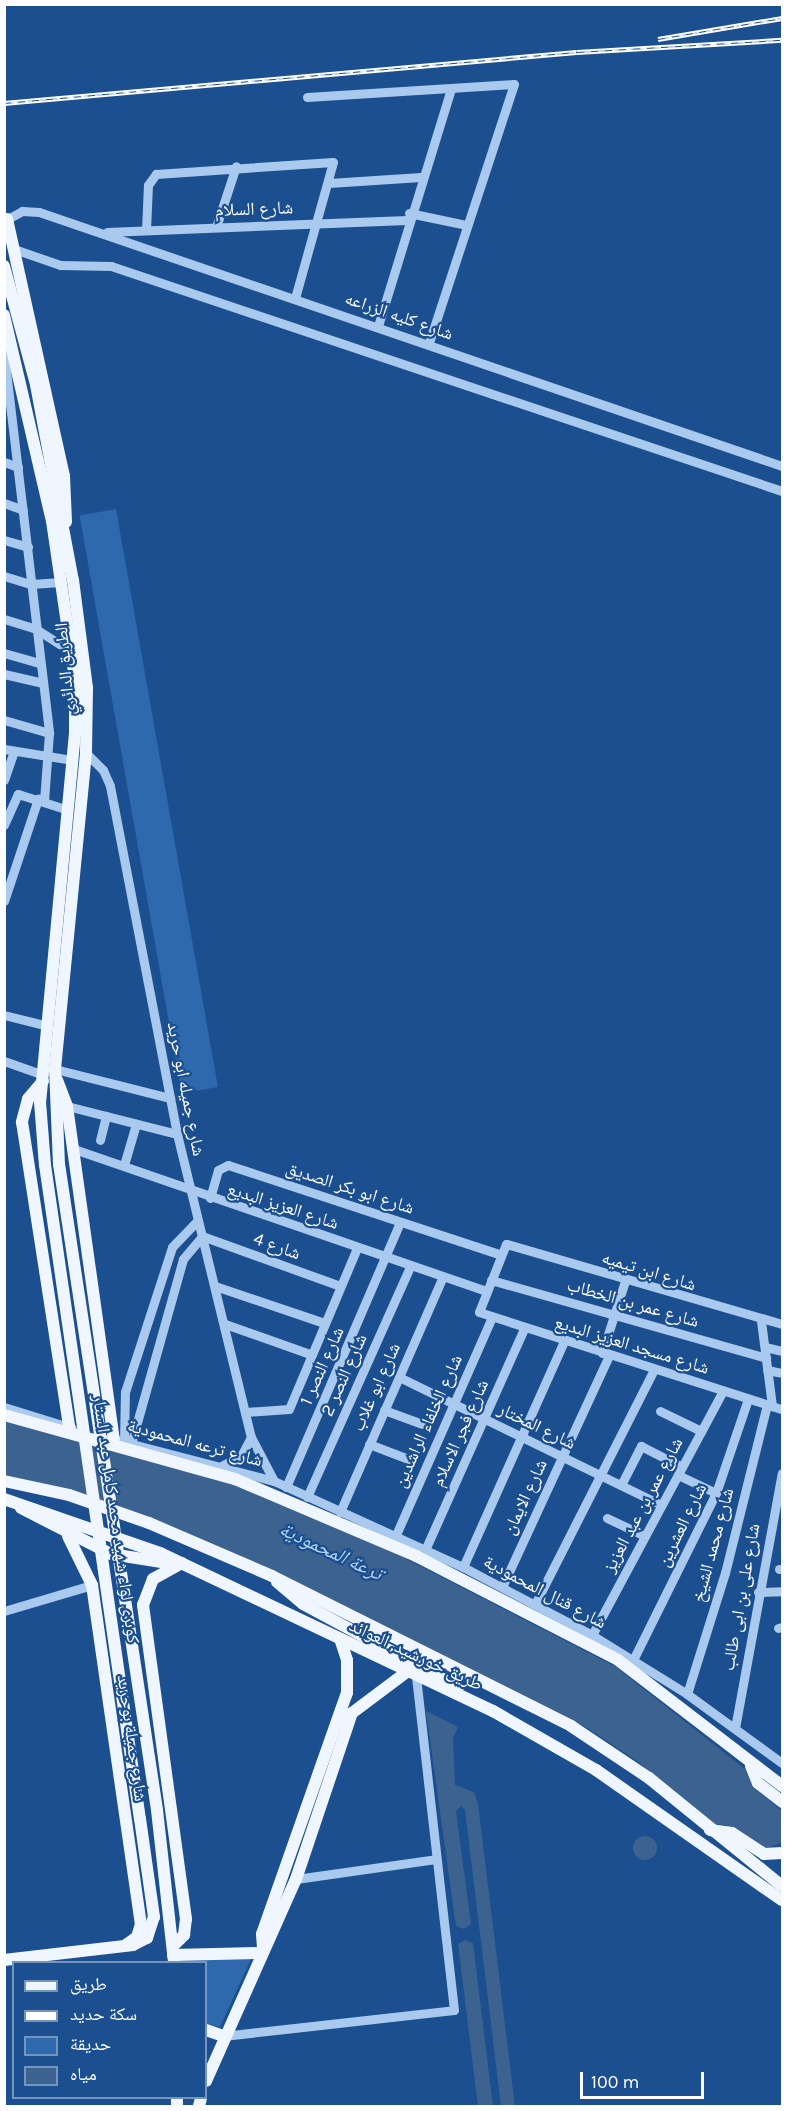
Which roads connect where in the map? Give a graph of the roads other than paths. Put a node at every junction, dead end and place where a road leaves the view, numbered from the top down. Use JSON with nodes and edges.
{"nodes":[{"id":1,"x":451,"y":89,"type":"junction"},
{"id":2,"x":307,"y":97,"type":"dead end"},
{"id":3,"x":236,"y":166,"type":"junction"},
{"id":4,"x":421,"y":177,"type":"junction"},
{"id":5,"x":329,"y":183,"type":"junction"},
{"id":6,"x":408,"y":216,"type":"junction"},
{"id":7,"x":6,"y":220,"type":"edge"},
{"id":8,"x":317,"y":223,"type":"junction"},
{"id":9,"x":466,"y":225,"type":"junction"},
{"id":10,"x":216,"y":227,"type":"junction"},
{"id":11,"x":146,"y":230,"type":"junction"},
{"id":12,"x":102,"y":233,"type":"junction"},
{"id":13,"x":14,"y":249,"type":"junction"},
{"id":14,"x":4,"y":267,"type":"edge"},
{"id":15,"x":296,"y":298,"type":"junction"},
{"id":16,"x":4,"y":315,"type":"edge"},
{"id":17,"x":378,"y":326,"type":"junction"},
{"id":18,"x":429,"y":343,"type":"junction"},
{"id":19,"x":4,"y":354,"type":"edge"},
{"id":20,"x":12,"y":388,"type":"edge"},
{"id":21,"x":9,"y":426,"type":"edge"},
{"id":22,"x":4,"y":462,"type":"edge"},
{"id":23,"x":783,"y":466,"type":"edge"},
{"id":24,"x":18,"y":467,"type":"junction"},
{"id":25,"x":783,"y":491,"type":"edge"},
{"id":26,"x":4,"y":503,"type":"edge"},
{"id":27,"x":23,"y":510,"type":"junction"},
{"id":28,"x":64,"y":535,"type":"junction"},
{"id":29,"x":4,"y":540,"type":"edge"},
{"id":30,"x":28,"y":548,"type":"junction"},
{"id":31,"x":4,"y":576,"type":"edge"},
{"id":32,"x":62,"y":582,"type":"junction"},
{"id":33,"x":31,"y":584,"type":"junction"},
{"id":34,"x":4,"y":619,"type":"edge"},
{"id":35,"x":36,"y":629,"type":"junction"},
{"id":36,"x":72,"y":652,"type":"junction"},
{"id":37,"x":4,"y":653,"type":"edge"},
{"id":38,"x":40,"y":663,"type":"junction"},
{"id":39,"x":4,"y":674,"type":"edge"},
{"id":40,"x":43,"y":683,"type":"junction"},
{"id":41,"x":4,"y":720,"type":"edge"},
{"id":42,"x":49,"y":733,"type":"junction"},
{"id":43,"x":9,"y":750,"type":"edge"},
{"id":44,"x":86,"y":753,"type":"junction"},
{"id":45,"x":46,"y":758,"type":"junction"},
{"id":46,"x":73,"y":760,"type":"junction"},
{"id":47,"x":4,"y":780,"type":"edge"},
{"id":48,"x":41,"y":800,"type":"junction"},
{"id":49,"x":68,"y":810,"type":"junction"},
{"id":50,"x":4,"y":825,"type":"edge"},
{"id":51,"x":4,"y":901,"type":"edge"},
{"id":52,"x":4,"y":1015,"type":"edge"},
{"id":53,"x":48,"y":1026,"type":"junction"},
{"id":54,"x":4,"y":1061,"type":"edge"},
{"id":55,"x":49,"y":1075,"type":"junction"},
{"id":56,"x":170,"y":1098,"type":"junction"},
{"id":57,"x":67,"y":1106,"type":"junction"},
{"id":58,"x":106,"y":1116,"type":"junction"},
{"id":59,"x":136,"y":1124,"type":"junction"},
{"id":60,"x":177,"y":1134,"type":"junction"},
{"id":61,"x":100,"y":1140,"type":"dead end"},
{"id":62,"x":71,"y":1148,"type":"junction"},
{"id":63,"x":123,"y":1165,"type":"junction"},
{"id":64,"x":190,"y":1189,"type":"junction"},
{"id":65,"x":210,"y":1198,"type":"junction"},
{"id":66,"x":198,"y":1220,"type":"junction"},
{"id":67,"x":400,"y":1222,"type":"junction"},
{"id":68,"x":202,"y":1236,"type":"junction"},
{"id":69,"x":507,"y":1244,"type":"joint"},
{"id":70,"x":357,"y":1248,"type":"junction"},
{"id":71,"x":501,"y":1255,"type":"junction"},
{"id":72,"x":388,"y":1258,"type":"junction"},
{"id":73,"x":411,"y":1266,"type":"junction"},
{"id":74,"x":442,"y":1276,"type":"junction"},
{"id":75,"x":492,"y":1280,"type":"junction"},
{"id":76,"x":625,"y":1281,"type":"junction"},
{"id":77,"x":215,"y":1286,"type":"junction"},
{"id":78,"x":340,"y":1286,"type":"junction"},
{"id":79,"x":487,"y":1291,"type":"junction"},
{"id":80,"x":614,"y":1315,"type":"junction"},
{"id":81,"x":486,"y":1317,"type":"junction"},
{"id":82,"x":761,"y":1321,"type":"junction"},
{"id":83,"x":324,"y":1323,"type":"junction"},
{"id":84,"x":225,"y":1324,"type":"junction"},
{"id":85,"x":783,"y":1324,"type":"edge"},
{"id":86,"x":524,"y":1329,"type":"junction"},
{"id":87,"x":564,"y":1341,"type":"junction"},
{"id":88,"x":765,"y":1347,"type":"junction"},
{"id":89,"x":783,"y":1350,"type":"edge"},
{"id":90,"x":101,"y":1353,"type":"junction"},
{"id":91,"x":310,"y":1354,"type":"junction"},
{"id":92,"x":606,"y":1354,"type":"junction"},
{"id":93,"x":55,"y":1355,"type":"junction"},
{"id":94,"x":766,"y":1359,"type":"junction"},
{"id":95,"x":654,"y":1369,"type":"junction"},
{"id":96,"x":767,"y":1370,"type":"junction"},
{"id":97,"x":783,"y":1373,"type":"edge"},
{"id":98,"x":399,"y":1377,"type":"junction"},
{"id":99,"x":723,"y":1391,"type":"junction"},
{"id":100,"x":748,"y":1398,"type":"junction"},
{"id":101,"x":453,"y":1403,"type":"junction"},
{"id":102,"x":769,"y":1405,"type":"junction"},
{"id":103,"x":4,"y":1407,"type":"edge"},
{"id":104,"x":783,"y":1409,"type":"edge"},
{"id":105,"x":384,"y":1410,"type":"junction"},
{"id":106,"x":660,"y":1411,"type":"dead end"},
{"id":107,"x":246,"y":1412,"type":"junction"},
{"id":108,"x":4,"y":1415,"type":"edge"},
{"id":109,"x":484,"y":1418,"type":"junction"},
{"id":110,"x":422,"y":1424,"type":"dead end"},
{"id":111,"x":69,"y":1427,"type":"junction"},
{"id":112,"x":701,"y":1431,"type":"junction"},
{"id":113,"x":251,"y":1437,"type":"junction"},
{"id":114,"x":521,"y":1437,"type":"junction"},
{"id":115,"x":123,"y":1442,"type":"junction"},
{"id":116,"x":369,"y":1444,"type":"junction"},
{"id":117,"x":562,"y":1456,"type":"junction"},
{"id":118,"x":408,"y":1459,"type":"dead end"},
{"id":119,"x":223,"y":1465,"type":"junction"},
{"id":120,"x":680,"y":1471,"type":"junction"},
{"id":121,"x":783,"y":1473,"type":"edge"},
{"id":122,"x":600,"y":1475,"type":"junction"},
{"id":123,"x":4,"y":1481,"type":"edge"},
{"id":124,"x":274,"y":1481,"type":"junction"},
{"id":125,"x":621,"y":1485,"type":"junction"},
{"id":126,"x":286,"y":1487,"type":"junction"},
{"id":127,"x":716,"y":1493,"type":"junction"},
{"id":128,"x":307,"y":1497,"type":"junction"},
{"id":129,"x":7,"y":1500,"type":"edge"},
{"id":130,"x":662,"y":1505,"type":"junction"},
{"id":131,"x":340,"y":1512,"type":"junction"},
{"id":132,"x":607,"y":1518,"type":"dead end"},
{"id":133,"x":772,"y":1520,"type":"junction"},
{"id":134,"x":783,"y":1522,"type":"edge"},
{"id":135,"x":68,"y":1536,"type":"junction"},
{"id":136,"x":645,"y":1536,"type":"junction"},
{"id":137,"x":394,"y":1537,"type":"junction"},
{"id":138,"x":425,"y":1550,"type":"junction"},
{"id":139,"x":182,"y":1563,"type":"junction"},
{"id":140,"x":463,"y":1567,"type":"junction"},
{"id":141,"x":272,"y":1576,"type":"junction"},
{"id":142,"x":92,"y":1585,"type":"junction"},
{"id":143,"x":502,"y":1587,"type":"junction"},
{"id":144,"x":783,"y":1591,"type":"edge"},
{"id":145,"x":758,"y":1592,"type":"junction"},
{"id":146,"x":535,"y":1604,"type":"junction"},
{"id":147,"x":4,"y":1611,"type":"edge"},
{"id":148,"x":592,"y":1635,"type":"junction"},
{"id":149,"x":341,"y":1641,"type":"junction"},
{"id":150,"x":633,"y":1660,"type":"junction"},
{"id":151,"x":412,"y":1673,"type":"junction"},
{"id":152,"x":687,"y":1694,"type":"junction"},
{"id":153,"x":346,"y":1711,"type":"junction"},
{"id":154,"x":494,"y":1711,"type":"junction"},
{"id":155,"x":735,"y":1728,"type":"junction"},
{"id":156,"x":783,"y":1762,"type":"edge"},
{"id":157,"x":751,"y":1766,"type":"junction"},
{"id":158,"x":783,"y":1786,"type":"edge"},
{"id":159,"x":783,"y":1802,"type":"edge"},
{"id":160,"x":710,"y":1830,"type":"junction"},
{"id":161,"x":783,"y":1852,"type":"edge"},
{"id":162,"x":436,"y":1859,"type":"junction"},
{"id":163,"x":296,"y":1879,"type":"junction"},
{"id":164,"x":783,"y":1886,"type":"edge"},
{"id":165,"x":783,"y":1900,"type":"edge"},
{"id":166,"x":126,"y":1945,"type":"junction"},
{"id":167,"x":262,"y":1951,"type":"junction"},
{"id":168,"x":173,"y":1954,"type":"edge"},
{"id":169,"x":4,"y":1960,"type":"edge"},
{"id":170,"x":207,"y":2030,"type":"edge"},
{"id":171,"x":223,"y":2036,"type":"junction"},
{"id":172,"x":207,"y":2078,"type":"edge"}],
"edges":[{"from":1,"to":2,"type":"street"},
{"from":1,"to":4,"type":"street"},
{"from":1,"to":9,"type":"street"},
{"from":3,"to":5,"type":"street"},
{"from":3,"to":10,"type":"street"},
{"from":3,"to":11,"type":"street"},
{"from":4,"to":5,"type":"street"},
{"from":4,"to":6,"type":"street"},
{"from":5,"to":8,"type":"street"},
{"from":6,"to":8,"type":"street","name":"شارع السلام"},
{"from":6,"to":9,"type":"street","name":"شارع السلام"},
{"from":6,"to":17,"type":"street"},
{"from":7,"to":12,"type":"street","name":"شارع كليه الزراعه"},
{"from":7,"to":13,"type":"main road"},
{"from":8,"to":10,"type":"street","name":"شارع السلام"},
{"from":8,"to":15,"type":"street"},
{"from":9,"to":18,"type":"street"},
{"from":10,"to":11,"type":"street","name":"شارع السلام"},
{"from":11,"to":12,"type":"street","name":"شارع السلام"},
{"from":12,"to":15,"type":"street","name":"شارع كليه الزراعه"},
{"from":13,"to":25,"type":"street"},
{"from":13,"to":28,"type":"main road"},
{"from":14,"to":28,"type":"main road","name":"الطريق الدائري"},
{"from":15,"to":17,"type":"street","name":"شارع كليه الزراعه"},
{"from":16,"to":20,"type":"main road","name":"الطريق الدائري"},
{"from":17,"to":18,"type":"street","name":"شارع كليه الزراعه"},
{"from":18,"to":23,"type":"street","name":"شارع كليه الزراعه"},
{"from":19,"to":20,"type":"street"},
{"from":20,"to":21,"type":"street"},
{"from":20,"to":32,"type":"main road","name":"الطريق الدائري"},
{"from":21,"to":24,"type":"street"},
{"from":22,"to":24,"type":"street"},
{"from":24,"to":27,"type":"street"},
{"from":26,"to":27,"type":"street"},
{"from":27,"to":30,"type":"street"},
{"from":28,"to":44,"type":"main road","name":"الطريق الدائري"},
{"from":29,"to":30,"type":"street"},
{"from":30,"to":33,"type":"street"},
{"from":31,"to":33,"type":"street"},
{"from":32,"to":33,"type":"street"},
{"from":32,"to":36,"type":"main road","name":"الطريق الدائري"},
{"from":33,"to":35,"type":"street"},
{"from":34,"to":35,"type":"street"},
{"from":35,"to":36,"type":"street"},
{"from":35,"to":38,"type":"street"},
{"from":36,"to":46,"type":"main road","name":"الطريق الدائري"},
{"from":37,"to":38,"type":"street"},
{"from":38,"to":40,"type":"street"},
{"from":39,"to":40,"type":"street"},
{"from":40,"to":42,"type":"street"},
{"from":41,"to":42,"type":"street"},
{"from":42,"to":45,"type":"street"},
{"from":43,"to":45,"type":"street"},
{"from":43,"to":47,"type":"street"},
{"from":44,"to":55,"type":"main road","name":"الطريق الدائري"},
{"from":44,"to":56,"type":"street","name":"شارع جميله ابو حريد"},
{"from":45,"to":46,"type":"street"},
{"from":45,"to":48,"type":"street"},
{"from":46,"to":49,"type":"main road","name":"الطريق الدائري"},
{"from":48,"to":49,"type":"street"},
{"from":48,"to":50,"type":"street"},
{"from":48,"to":51,"type":"street"},
{"from":49,"to":53,"type":"main road","name":"الطريق الدائري"},
{"from":52,"to":53,"type":"street"},
{"from":53,"to":55,"type":"main road","name":"الطريق الدائري"},
{"from":54,"to":55,"type":"street"},
{"from":55,"to":56,"type":"street"},
{"from":55,"to":57,"type":"main road"},
{"from":55,"to":93,"type":"main road"},
{"from":55,"to":166,"type":"main road","name":"كوبرى لواء شهيد محمد كامل عبد الستار","bridge":true},
{"from":55,"to":168,"type":"main road","name":"كوبرى لواء شهيد محمد كامل عبد الستار","bridge":true},
{"from":56,"to":60,"type":"street","name":"شارع جميله ابو حريد"},
{"from":57,"to":58,"type":"street"},
{"from":57,"to":62,"type":"main road"},
{"from":58,"to":59,"type":"street"},
{"from":58,"to":61,"type":"street"},
{"from":59,"to":60,"type":"street"},
{"from":59,"to":63,"type":"street"},
{"from":60,"to":64,"type":"street","name":"شارع جميله ابو حريد"},
{"from":62,"to":63,"type":"street","name":"شارع العزيز البديع"},
{"from":62,"to":90,"type":"main road"},
{"from":63,"to":64,"type":"street","name":"شارع العزيز البديع"},
{"from":64,"to":65,"type":"street","name":"شارع العزيز البديع"},
{"from":64,"to":66,"type":"street","name":"شارع جميله ابو حريد"},
{"from":65,"to":67,"type":"street","name":"شارع ابو بكر الصديق"},
{"from":65,"to":70,"type":"street","name":"شارع العزيز البديع"},
{"from":66,"to":68,"type":"street","name":"شارع جميله ابو حريد"},
{"from":66,"to":115,"type":"street"},
{"from":67,"to":71,"type":"street","name":"شارع ابو بكر الصديق"},
{"from":67,"to":72,"type":"street","name":"شارع النصر 1"},
{"from":68,"to":77,"type":"street","name":"شارع جميله ابو حريد"},
{"from":68,"to":78,"type":"street","name":"شارع 4"},
{"from":68,"to":115,"type":"street"},
{"from":69,"to":71,"type":"street","name":"شارع الخلفاء الراشدين"},
{"from":69,"to":76,"type":"street","name":"شارع ابن تيميه"},
{"from":70,"to":72,"type":"street","name":"شارع العزيز البديع"},
{"from":70,"to":78,"type":"street"},
{"from":71,"to":75,"type":"street","name":"شارع الخلفاء الراشدين"},
{"from":72,"to":73,"type":"street","name":"شارع العزيز البديع"},
{"from":72,"to":126,"type":"street","name":"شارع النصر 1"},
{"from":73,"to":74,"type":"street","name":"شارع العزيز البديع"},
{"from":73,"to":128,"type":"street","name":"شارع النصر 2"},
{"from":74,"to":79,"type":"street","name":"شارع العزيز البديع"},
{"from":74,"to":98,"type":"street","name":"شارع ابو غلاب"},
{"from":75,"to":79,"type":"street","name":"شارع الخلفاء الراشدين"},
{"from":75,"to":80,"type":"street","name":"شارع عمر بن الخطاب"},
{"from":76,"to":80,"type":"street","name":"شارع الايمان"},
{"from":76,"to":82,"type":"street","name":"شارع ابن تيميه"},
{"from":77,"to":83,"type":"street"},
{"from":77,"to":84,"type":"street","name":"شارع جميله ابو حريد"},
{"from":78,"to":83,"type":"street"},
{"from":79,"to":81,"type":"street","name":"شارع الخلفاء الراشدين"},
{"from":80,"to":92,"type":"street","name":"شارع الايمان"},
{"from":80,"to":94,"type":"street","name":"شارع عمر بن الخطاب"},
{"from":81,"to":86,"type":"street","name":"شارع مسجد العزيز البديع"},
{"from":81,"to":101,"type":"street","name":"شارع الخلفاء الراشدين"},
{"from":82,"to":85,"type":"street","name":"شارع ابن تيميه"},
{"from":82,"to":88,"type":"street"},
{"from":83,"to":91,"type":"street"},
{"from":84,"to":91,"type":"street"},
{"from":84,"to":107,"type":"street","name":"شارع جميله ابو حريد"},
{"from":86,"to":87,"type":"street","name":"شارع مسجد العزيز البديع"},
{"from":86,"to":109,"type":"street","name":"شارع فجر الاسلام"},
{"from":87,"to":92,"type":"street","name":"شارع مسجد العزيز البديع"},
{"from":87,"to":114,"type":"street"},
{"from":88,"to":89,"type":"street"},
{"from":88,"to":94,"type":"street"},
{"from":90,"to":93,"type":"main road"},
{"from":90,"to":115,"type":"main road"},
{"from":91,"to":107,"type":"street"},
{"from":92,"to":95,"type":"street","name":"شارع مسجد العزيز البديع"},
{"from":92,"to":117,"type":"street","name":"شارع الايمان"},
{"from":93,"to":111,"type":"main road"},
{"from":94,"to":96,"type":"street"},
{"from":95,"to":99,"type":"street","name":"شارع مسجد العزيز البديع"},
{"from":95,"to":122,"type":"street"},
{"from":96,"to":97,"type":"street"},
{"from":96,"to":102,"type":"street"},
{"from":98,"to":101,"type":"street","name":"شارع المختار"},
{"from":98,"to":105,"type":"street","name":"شارع ابو غلاب"},
{"from":99,"to":100,"type":"street","name":"شارع مسجد العزيز البديع"},
{"from":99,"to":112,"type":"street","name":"شارع عمر بن عبد العزيز"},
{"from":100,"to":102,"type":"street","name":"شارع مسجد العزيز البديع"},
{"from":100,"to":127,"type":"street","name":"شارع العشرين"},
{"from":101,"to":109,"type":"street","name":"شارع المختار"},
{"from":101,"to":137,"type":"street","name":"شارع الخلفاء الراشدين"},
{"from":102,"to":104,"type":"street","name":"شارع مسجد العزيز البديع"},
{"from":102,"to":152,"type":"street","name":"شارع محمد الشيخ"},
{"from":103,"to":111,"type":"street","name":"شارع ترعه المحمودية"},
{"from":105,"to":110,"type":"street"},
{"from":105,"to":116,"type":"street","name":"شارع ابو غلاب"},
{"from":106,"to":112,"type":"street"},
{"from":107,"to":113,"type":"street","name":"شارع جميله ابو حريد"},
{"from":108,"to":157,"type":"main road"},
{"from":109,"to":114,"type":"street","name":"شارع المختار"},
{"from":109,"to":138,"type":"street","name":"شارع فجر الاسلام"},
{"from":111,"to":115,"type":"street","name":"شارع ترعه المحمودية"},
{"from":112,"to":120,"type":"street","name":"شارع عمر بن عبد العزيز"},
{"from":113,"to":119,"type":"street"},
{"from":113,"to":124,"type":"street","name":"شارع جميله ابو حريد"},
{"from":114,"to":117,"type":"street","name":"شارع المختار"},
{"from":114,"to":140,"type":"street"},
{"from":115,"to":119,"type":"street","name":"شارع ترعه المحمودية"},
{"from":116,"to":118,"type":"street"},
{"from":116,"to":131,"type":"street","name":"شارع ابو غلاب"},
{"from":117,"to":122,"type":"street","name":"شارع المختار"},
{"from":117,"to":143,"type":"street","name":"شارع الايمان"},
{"from":119,"to":124,"type":"street","name":"شارع ترعه المحمودية"},
{"from":120,"to":125,"type":"street"},
{"from":120,"to":127,"type":"street"},
{"from":120,"to":130,"type":"street","name":"شارع عمر بن عبد العزيز"},
{"from":121,"to":133,"type":"street","name":"شارع على بن ابى طالب"},
{"from":122,"to":125,"type":"street","name":"شارع المختار"},
{"from":122,"to":146,"type":"street"},
{"from":123,"to":141,"type":"main road"},
{"from":124,"to":126,"type":"street","name":"شارع قنال المحمودية"},
{"from":125,"to":130,"type":"street","name":"شارع المختار"},
{"from":126,"to":128,"type":"street","name":"شارع قنال المحمودية"},
{"from":127,"to":150,"type":"street","name":"شارع العشرين"},
{"from":128,"to":131,"type":"street","name":"شارع قنال المحمودية"},
{"from":129,"to":135,"type":"main road"},
{"from":129,"to":139,"type":"main road","name":"طريق خورشيد, العوائد"},
{"from":130,"to":136,"type":"street","name":"شارع عمر بن عبد العزيز"},
{"from":131,"to":137,"type":"street","name":"شارع قنال المحمودية"},
{"from":132,"to":136,"type":"street"},
{"from":133,"to":134,"type":"street"},
{"from":133,"to":145,"type":"street","name":"شارع على بن ابى طالب"},
{"from":135,"to":139,"type":"main road"},
{"from":135,"to":142,"type":"main road","name":"شارع جميلة بوحريد"},
{"from":136,"to":148,"type":"street","name":"شارع عمر بن عبد العزيز"},
{"from":137,"to":138,"type":"street","name":"شارع قنال المحمودية"},
{"from":138,"to":140,"type":"street","name":"شارع قنال المحمودية"},
{"from":139,"to":149,"type":"main road","name":"طريق خورشيد, العوائد"},
{"from":139,"to":168,"type":"main road"},
{"from":140,"to":143,"type":"street","name":"شارع قنال المحمودية"},
{"from":141,"to":154,"type":"main road"},
{"from":141,"to":160,"type":"main road"},
{"from":142,"to":147,"type":"street"},
{"from":142,"to":166,"type":"main road","name":"شارع جميلة بوحريد"},
{"from":143,"to":146,"type":"street","name":"شارع قنال المحمودية"},
{"from":144,"to":145,"type":"street"},
{"from":145,"to":155,"type":"street","name":"شارع على بن ابى طالب"},
{"from":146,"to":148,"type":"street","name":"شارع قنال المحمودية"},
{"from":148,"to":150,"type":"street","name":"شارع قنال المحمودية"},
{"from":149,"to":151,"type":"main road","name":"طريق خورشيد, العوائد"},
{"from":149,"to":153,"type":"main road"},
{"from":150,"to":152,"type":"street","name":"شارع قنال المحمودية"},
{"from":151,"to":153,"type":"main road"},
{"from":151,"to":154,"type":"main road","name":"طريق خورشيد, العوائد"},
{"from":151,"to":162,"type":"street"},
{"from":152,"to":155,"type":"street","name":"شارع قنال المحمودية"},
{"from":153,"to":163,"type":"main road"},
{"from":153,"to":167,"type":"main road"},
{"from":154,"to":165,"type":"main road","name":"طريق خورشيد, العوائد"},
{"from":155,"to":156,"type":"street","name":"شارع قنال المحمودية"},
{"from":157,"to":158,"type":"main road"},
{"from":157,"to":159,"type":"main road"},
{"from":160,"to":161,"type":"main road"},
{"from":160,"to":164,"type":"main road"},
{"from":162,"to":163,"type":"street"},
{"from":162,"to":171,"type":"street"},
{"from":163,"to":167,"type":"main road"},
{"from":166,"to":169,"type":"main road"},
{"from":167,"to":168,"type":"main road"},
{"from":167,"to":171,"type":"main road"},
{"from":170,"to":171,"type":"main road"},
{"from":171,"to":172,"type":"main road"}]}
